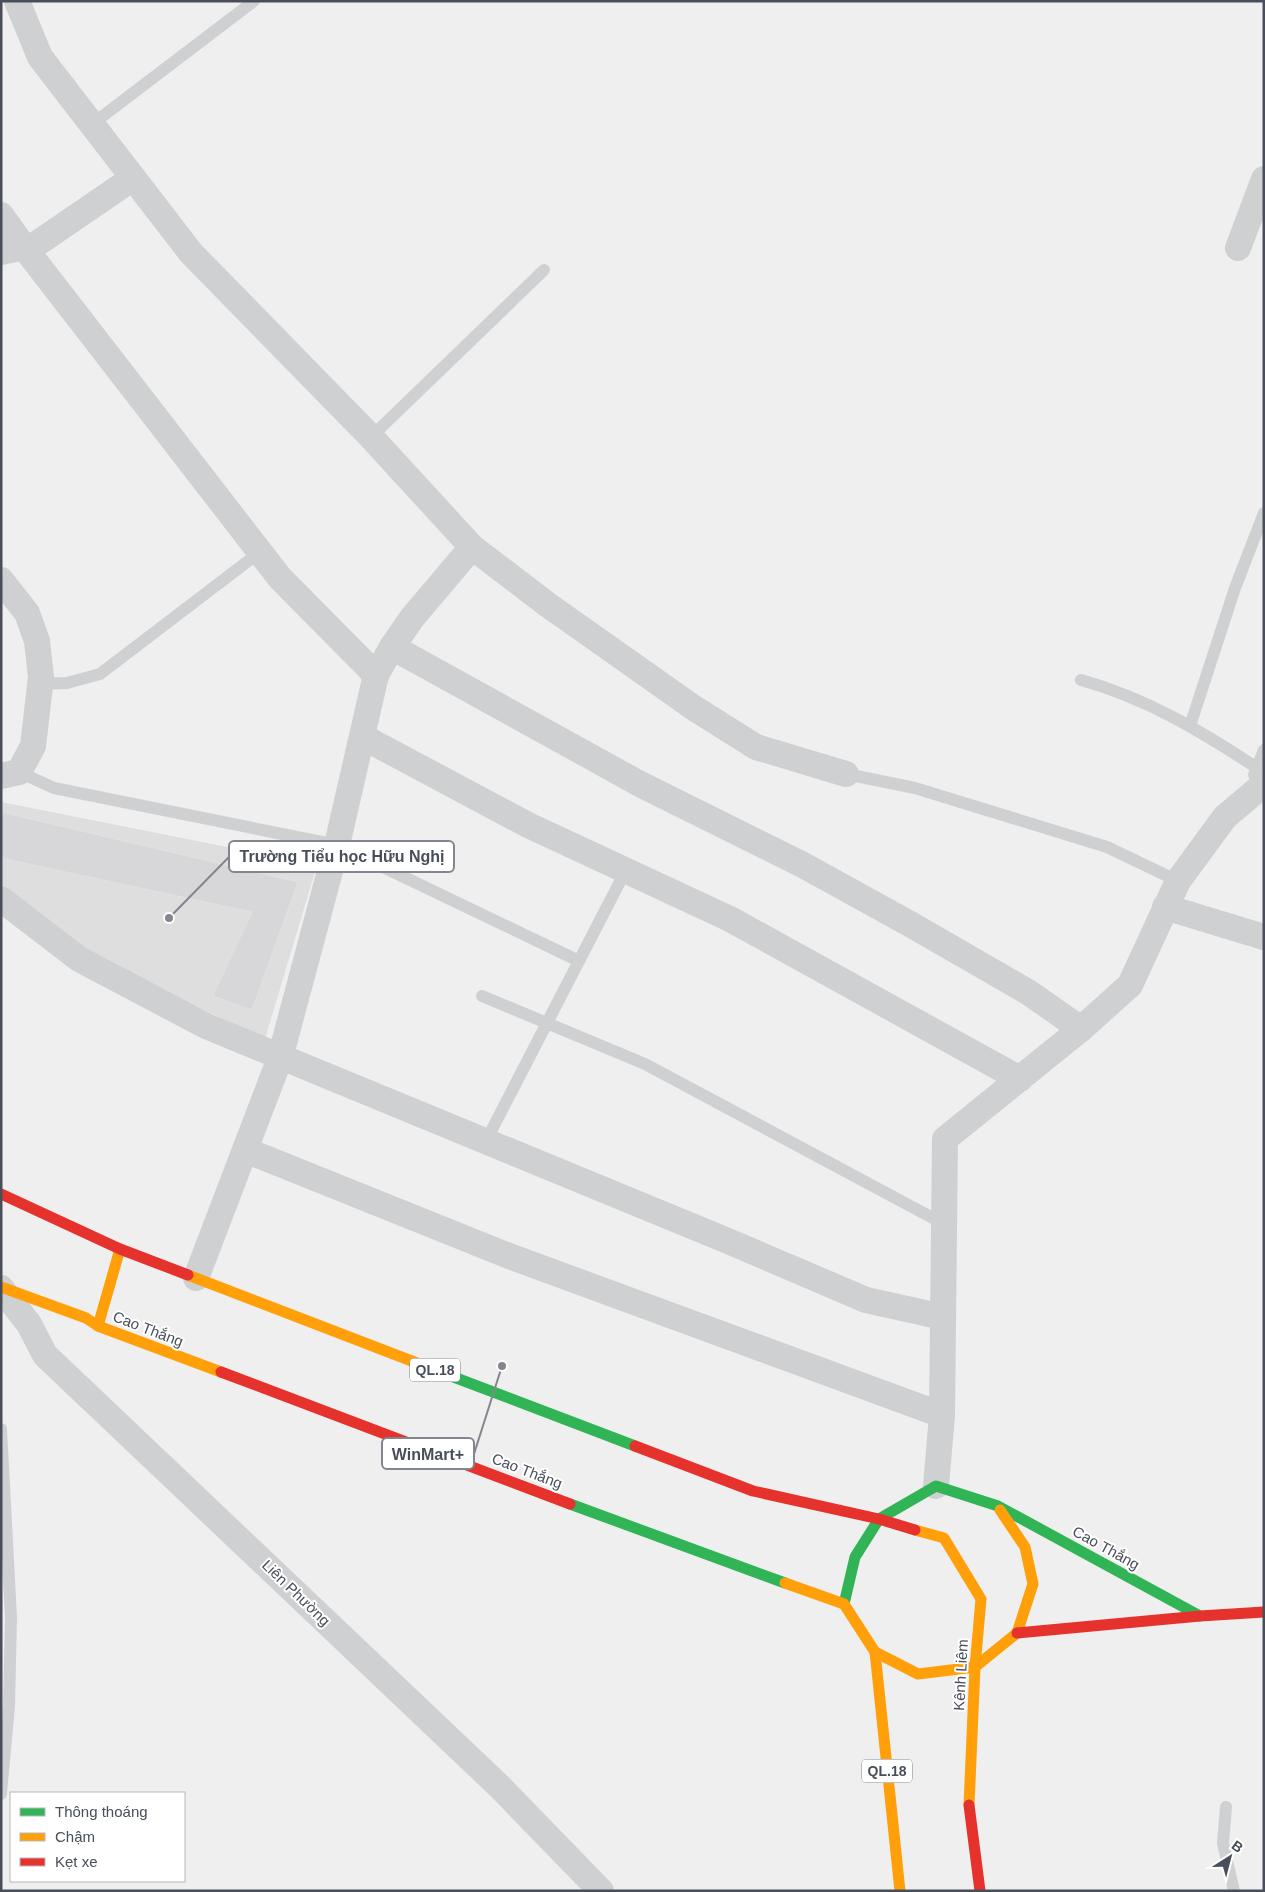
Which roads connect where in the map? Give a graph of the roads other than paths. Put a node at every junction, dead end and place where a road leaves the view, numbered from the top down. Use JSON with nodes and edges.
{"nodes":[{"id":1,"x":17,"y":1,"type":"edge"},
{"id":2,"x":254,"y":1,"type":"edge"},
{"id":3,"x":91,"y":125,"type":"junction"},
{"id":4,"x":133,"y":178,"type":"junction"},
{"id":5,"x":1264,"y":178,"type":"edge"},
{"id":6,"x":1,"y":215,"type":"edge"},
{"id":7,"x":1238,"y":248,"type":"dead end"},
{"id":8,"x":13,"y":250,"type":"edge"},
{"id":9,"x":544,"y":270,"type":"dead end"},
{"id":10,"x":371,"y":437,"type":"junction"},
{"id":11,"x":1264,"y":513,"type":"edge"},
{"id":12,"x":472,"y":547,"type":"junction"},
{"id":13,"x":260,"y":552,"type":"junction"},
{"id":14,"x":1,"y":580,"type":"edge"},
{"id":15,"x":392,"y":647,"type":"junction"},
{"id":16,"x":376,"y":674,"type":"junction"},
{"id":17,"x":1081,"y":680,"type":"dead end"},
{"id":18,"x":40,"y":684,"type":"junction"},
{"id":19,"x":1190,"y":726,"type":"junction"},
{"id":20,"x":363,"y":737,"type":"junction"},
{"id":21,"x":1264,"y":750,"type":"edge"},
{"id":22,"x":10,"y":774,"type":"edge"},
{"id":23,"x":846,"y":774,"type":"joint"},
{"id":24,"x":1260,"y":776,"type":"edge"},
{"id":25,"x":337,"y":845,"type":"junction"},
{"id":26,"x":626,"y":870,"type":"junction"},
{"id":27,"x":1178,"y":881,"type":"junction"},
{"id":28,"x":1,"y":899,"type":"edge"},
{"id":29,"x":1165,"y":907,"type":"junction"},
{"id":30,"x":1264,"y":937,"type":"edge"},
{"id":31,"x":579,"y":961,"type":"junction"},
{"id":32,"x":482,"y":996,"type":"dead end"},
{"id":33,"x":547,"y":1023,"type":"junction"},
{"id":34,"x":1081,"y":1029,"type":"junction"},
{"id":35,"x":280,"y":1058,"type":"junction"},
{"id":36,"x":1020,"y":1079,"type":"junction"},
{"id":37,"x":486,"y":1141,"type":"junction"},
{"id":38,"x":245,"y":1150,"type":"junction"},
{"id":39,"x":1,"y":1194,"type":"edge"},
{"id":40,"x":944,"y":1224,"type":"junction"},
{"id":41,"x":120,"y":1250,"type":"junction"},
{"id":42,"x":196,"y":1278,"type":"junction"},
{"id":43,"x":1,"y":1287,"type":"edge"},
{"id":44,"x":943,"y":1317,"type":"junction"},
{"id":45,"x":98,"y":1326,"type":"junction"},
{"id":46,"x":942,"y":1415,"type":"junction"},
{"id":47,"x":1,"y":1429,"type":"edge"},
{"id":48,"x":936,"y":1486,"type":"junction"},
{"id":49,"x":998,"y":1506,"type":"junction"},
{"id":50,"x":879,"y":1518,"type":"junction"},
{"id":51,"x":844,"y":1604,"type":"junction"},
{"id":52,"x":1264,"y":1612,"type":"edge"},
{"id":53,"x":1200,"y":1616,"type":"junction"},
{"id":54,"x":1017,"y":1633,"type":"junction"},
{"id":55,"x":875,"y":1652,"type":"junction"},
{"id":56,"x":975,"y":1667,"type":"junction"},
{"id":57,"x":5,"y":1706,"type":"edge"},
{"id":58,"x":1,"y":1794,"type":"edge"},
{"id":59,"x":1226,"y":1807,"type":"dead end"},
{"id":60,"x":601,"y":1891,"type":"edge"},
{"id":61,"x":900,"y":1891,"type":"edge"},
{"id":62,"x":980,"y":1891,"type":"edge"},
{"id":63,"x":1234,"y":1891,"type":"edge"}],
"edges":[{"from":1,"to":3,"type":"street"},
{"from":2,"to":3,"type":"lane"},
{"from":3,"to":4,"type":"street"},
{"from":4,"to":8,"type":"street"},
{"from":4,"to":10,"type":"street"},
{"from":5,"to":7,"type":"street"},
{"from":6,"to":8,"type":"street"},
{"from":8,"to":13,"type":"street"},
{"from":9,"to":10,"type":"lane"},
{"from":10,"to":12,"type":"street"},
{"from":11,"to":19,"type":"lane"},
{"from":12,"to":15,"type":"street"},
{"from":12,"to":23,"type":"street"},
{"from":13,"to":16,"type":"street"},
{"from":13,"to":18,"type":"lane"},
{"from":14,"to":18,"type":"street"},
{"from":15,"to":16,"type":"street"},
{"from":15,"to":34,"type":"street"},
{"from":16,"to":20,"type":"street"},
{"from":17,"to":19,"type":"lane"},
{"from":18,"to":22,"type":"street"},
{"from":19,"to":24,"type":"lane"},
{"from":20,"to":25,"type":"street"},
{"from":20,"to":26,"type":"street"},
{"from":21,"to":24,"type":"lane"},
{"from":22,"to":25,"type":"lane"},
{"from":23,"to":27,"type":"lane"},
{"from":24,"to":27,"type":"street"},
{"from":25,"to":31,"type":"lane"},
{"from":25,"to":35,"type":"street"},
{"from":26,"to":31,"type":"lane"},
{"from":26,"to":36,"type":"street"},
{"from":27,"to":29,"type":"street"},
{"from":28,"to":35,"type":"street"},
{"from":29,"to":30,"type":"street"},
{"from":29,"to":34,"type":"street"},
{"from":31,"to":33,"type":"lane"},
{"from":32,"to":33,"type":"lane"},
{"from":33,"to":37,"type":"lane"},
{"from":33,"to":40,"type":"lane"},
{"from":34,"to":36,"type":"street"},
{"from":35,"to":37,"type":"street"},
{"from":35,"to":38,"type":"street"},
{"from":36,"to":40,"type":"street"},
{"from":37,"to":44,"type":"street"},
{"from":38,"to":42,"type":"street"},
{"from":38,"to":46,"type":"street"},
{"from":39,"to":41,"type":"main road","number":"QL.18"},
{"from":40,"to":44,"type":"street"},
{"from":41,"to":42,"type":"main road","number":"QL.18"},
{"from":41,"to":45,"type":"main road"},
{"from":42,"to":50,"type":"main road","number":"QL.18"},
{"from":43,"to":45,"type":"main road","name":"Cao Thắng"},
{"from":43,"to":60,"type":"street","name":"Liên Phường"},
{"from":44,"to":46,"type":"street"},
{"from":45,"to":51,"type":"main road","name":"Cao Thắng"},
{"from":46,"to":48,"type":"street"},
{"from":47,"to":57,"type":"lane"},
{"from":48,"to":49,"type":"main road","name":"Cao Thắng"},
{"from":48,"to":50,"type":"main road"},
{"from":49,"to":53,"type":"main road","name":"Cao Thắng"},
{"from":49,"to":54,"type":"main road"},
{"from":50,"to":51,"type":"main road"},
{"from":50,"to":56,"type":"main road","name":"Kênh Liêm","number":"QL.18"},
{"from":51,"to":55,"type":"main road","number":"QL.18"},
{"from":52,"to":53,"type":"main road"},
{"from":53,"to":54,"type":"main road"},
{"from":54,"to":56,"type":"main road"},
{"from":55,"to":56,"type":"main road"},
{"from":55,"to":61,"type":"main road","number":"QL.18"},
{"from":56,"to":62,"type":"main road","name":"Kênh Liêm","number":"QL.18"},
{"from":57,"to":58,"type":"lane"},
{"from":59,"to":63,"type":"lane"}]}
